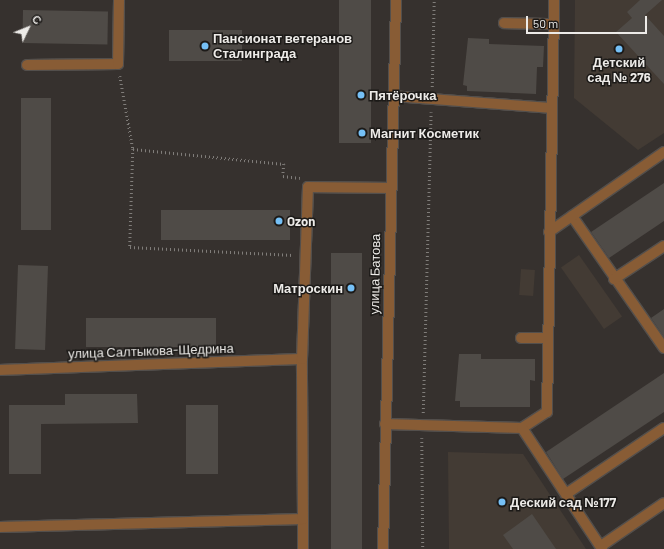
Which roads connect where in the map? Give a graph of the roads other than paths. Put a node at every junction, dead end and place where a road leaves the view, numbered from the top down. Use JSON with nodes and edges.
{"nodes":[{"id":1,"x":118,"y":0,"type":"edge"},
{"id":2,"x":396,"y":0,"type":"edge"},
{"id":3,"x":554,"y":0,"type":"edge"},
{"id":4,"x":504,"y":23,"type":"dead end"},
{"id":5,"x":553,"y":24,"type":"junction"},
{"id":6,"x":27,"y":66,"type":"dead end"},
{"id":7,"x":392,"y":96,"type":"junction"},
{"id":8,"x":552,"y":108,"type":"junction"},
{"id":9,"x":664,"y":152,"type":"edge"},
{"id":10,"x":390,"y":188,"type":"junction"},
{"id":11,"x":572,"y":216,"type":"junction"},
{"id":12,"x":550,"y":232,"type":"junction"},
{"id":13,"x":664,"y":246,"type":"edge"},
{"id":14,"x":614,"y":279,"type":"junction"},
{"id":15,"x":521,"y":338,"type":"dead end"},
{"id":16,"x":548,"y":338,"type":"junction"},
{"id":17,"x":664,"y":348,"type":"edge"},
{"id":18,"x":302,"y":359,"type":"junction"},
{"id":19,"x":0,"y":370,"type":"edge"},
{"id":20,"x":385,"y":424,"type":"junction"},
{"id":21,"x":522,"y":428,"type":"junction"},
{"id":22,"x":664,"y":428,"type":"edge"},
{"id":23,"x":566,"y":494,"type":"junction"},
{"id":24,"x":664,"y":503,"type":"edge"},
{"id":25,"x":302,"y":519,"type":"junction"},
{"id":26,"x":0,"y":527,"type":"edge"},
{"id":27,"x":601,"y":548,"type":"edge"},
{"id":28,"x":303,"y":549,"type":"edge"},
{"id":29,"x":383,"y":549,"type":"edge"}],
"edges":[{"from":1,"to":6,"type":"street"},
{"from":2,"to":7,"type":"street","name":"улица Батова"},
{"from":3,"to":5,"type":"street"},
{"from":4,"to":5,"type":"street"},
{"from":5,"to":8,"type":"street"},
{"from":7,"to":8,"type":"street"},
{"from":7,"to":10,"type":"street","name":"улица Батова"},
{"from":8,"to":12,"type":"street"},
{"from":9,"to":11,"type":"street"},
{"from":10,"to":18,"type":"street"},
{"from":10,"to":20,"type":"street","name":"улица Батова"},
{"from":11,"to":12,"type":"street"},
{"from":11,"to":14,"type":"street"},
{"from":12,"to":16,"type":"street"},
{"from":13,"to":14,"type":"street"},
{"from":14,"to":17,"type":"street"},
{"from":15,"to":16,"type":"street"},
{"from":16,"to":21,"type":"street"},
{"from":18,"to":19,"type":"street","name":"улица Салтыкова-Щедрина"},
{"from":18,"to":25,"type":"street"},
{"from":20,"to":21,"type":"street"},
{"from":20,"to":29,"type":"street","name":"улица Батова"},
{"from":21,"to":23,"type":"street"},
{"from":22,"to":23,"type":"street"},
{"from":23,"to":27,"type":"street"},
{"from":24,"to":27,"type":"street"},
{"from":25,"to":26,"type":"street"},
{"from":25,"to":28,"type":"street"}]}
